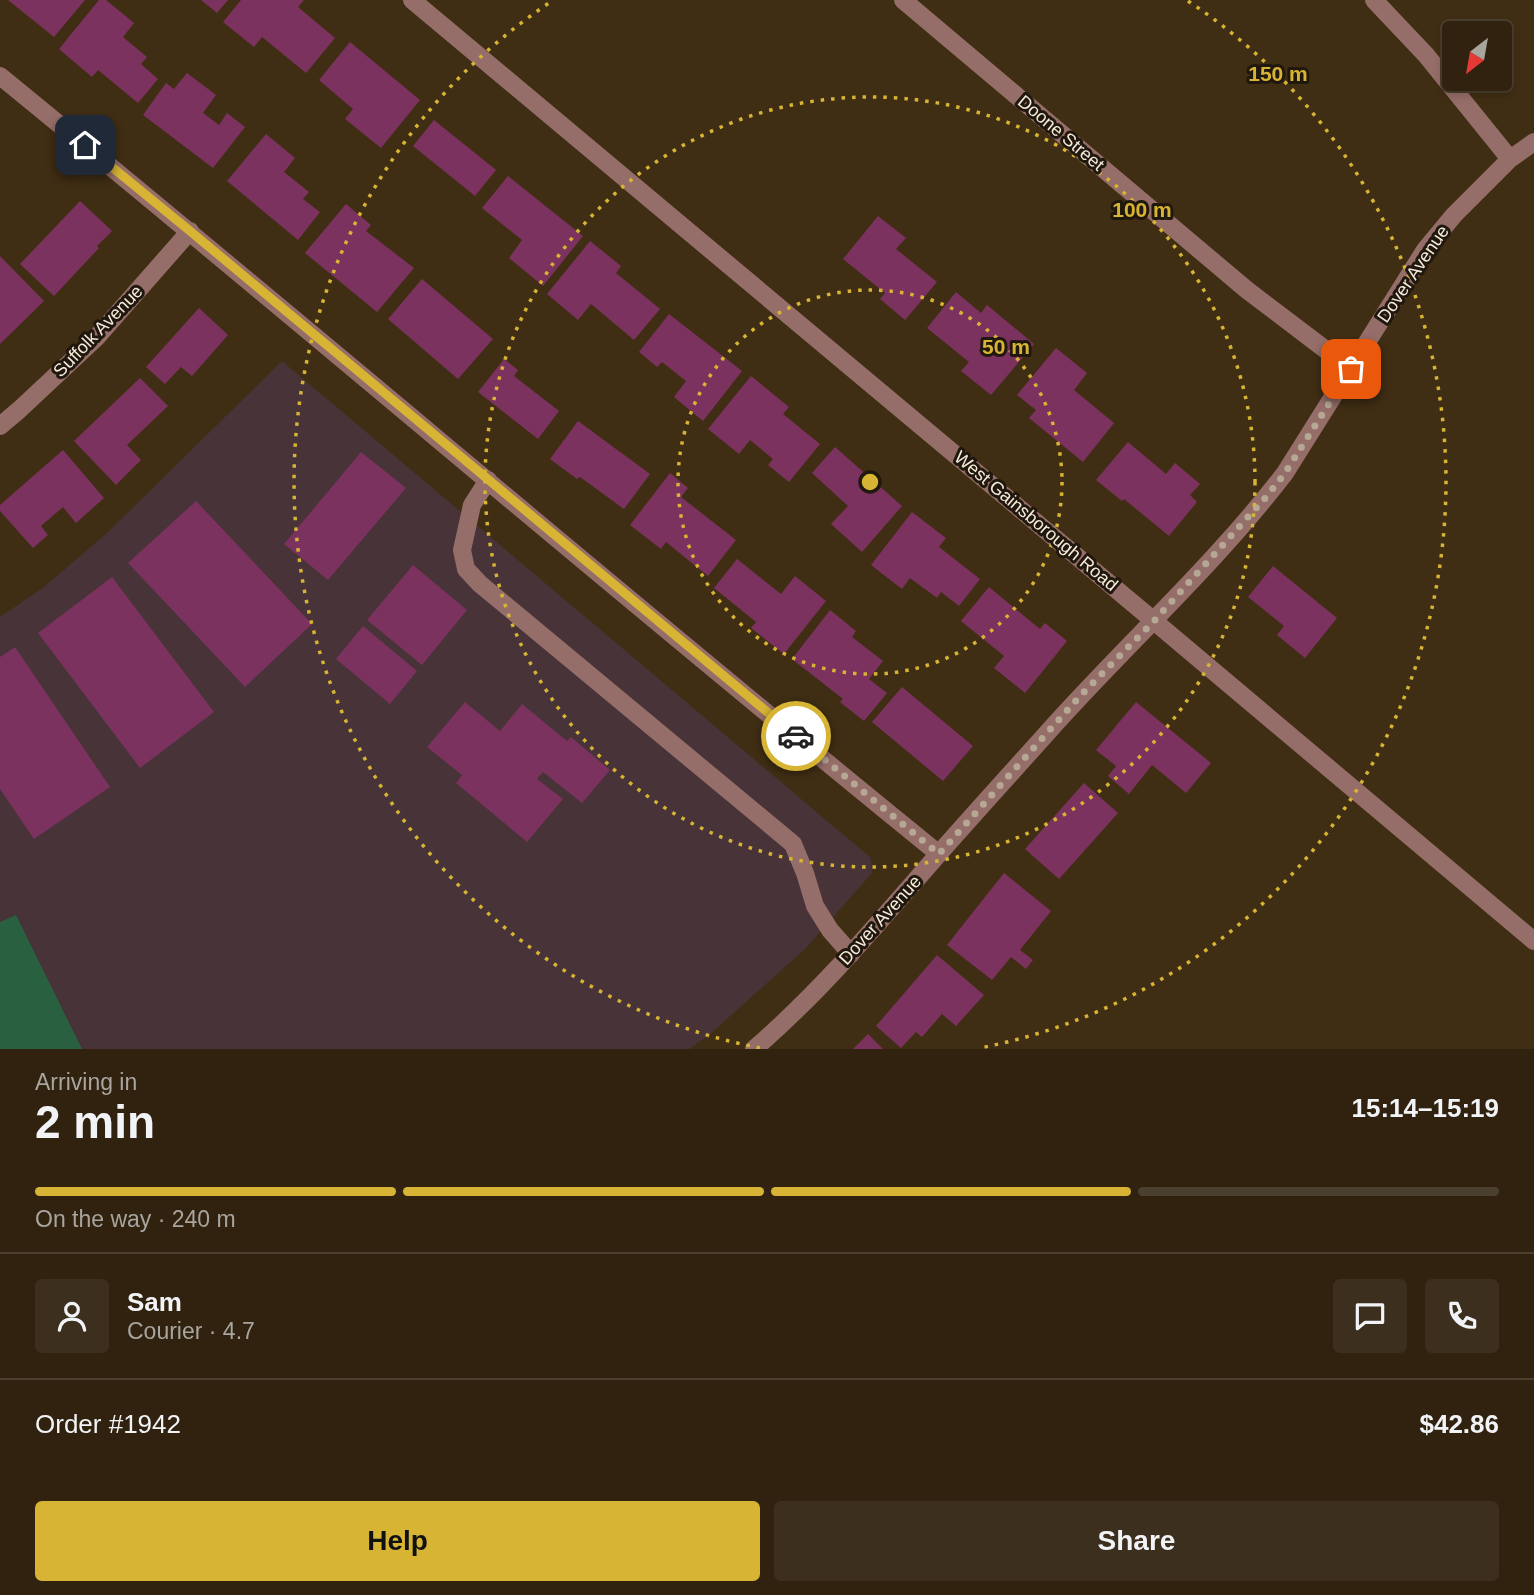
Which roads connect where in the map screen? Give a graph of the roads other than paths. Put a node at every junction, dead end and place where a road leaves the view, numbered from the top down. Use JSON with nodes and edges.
{"nodes":[{"id":1,"x":412,"y":0,"type":"edge"},
{"id":2,"x":902,"y":0,"type":"edge"},
{"id":3,"x":1374,"y":0,"type":"edge"},
{"id":4,"x":0,"y":76,"type":"edge"},
{"id":5,"x":1534,"y":142,"type":"edge"},
{"id":6,"x":1510,"y":159,"type":"junction"},
{"id":7,"x":190,"y":231,"type":"junction"},
{"id":8,"x":1351,"y":369,"type":"junction"},
{"id":9,"x":0,"y":426,"type":"edge"},
{"id":10,"x":488,"y":480,"type":"junction"},
{"id":11,"x":1154,"y":621,"type":"junction"},
{"id":12,"x":939,"y":854,"type":"junction"},
{"id":13,"x":1534,"y":941,"type":"edge"},
{"id":14,"x":851,"y":954,"type":"junction"},
{"id":15,"x":754,"y":1049,"type":"edge"}],
"edges":[{"from":1,"to":11,"type":"street","name":"West Gainsborough Road"},
{"from":2,"to":8,"type":"street","name":"Doone Street"},
{"from":3,"to":6,"type":"street"},
{"from":4,"to":7,"type":"street"},
{"from":5,"to":6,"type":"street","name":"Dover Avenue"},
{"from":6,"to":8,"type":"street","name":"Dover Avenue"},
{"from":7,"to":9,"type":"street","name":"Suffolk Avenue"},
{"from":7,"to":10,"type":"street"},
{"from":8,"to":11,"type":"street","name":"Dover Avenue"},
{"from":10,"to":12,"type":"street"},
{"from":10,"to":14,"type":"street"},
{"from":11,"to":12,"type":"street","name":"Dover Avenue"},
{"from":11,"to":13,"type":"street","name":"West Gainsborough Road"},
{"from":12,"to":14,"type":"street","name":"Dover Avenue"},
{"from":14,"to":15,"type":"street","name":"Dover Avenue"}]}
